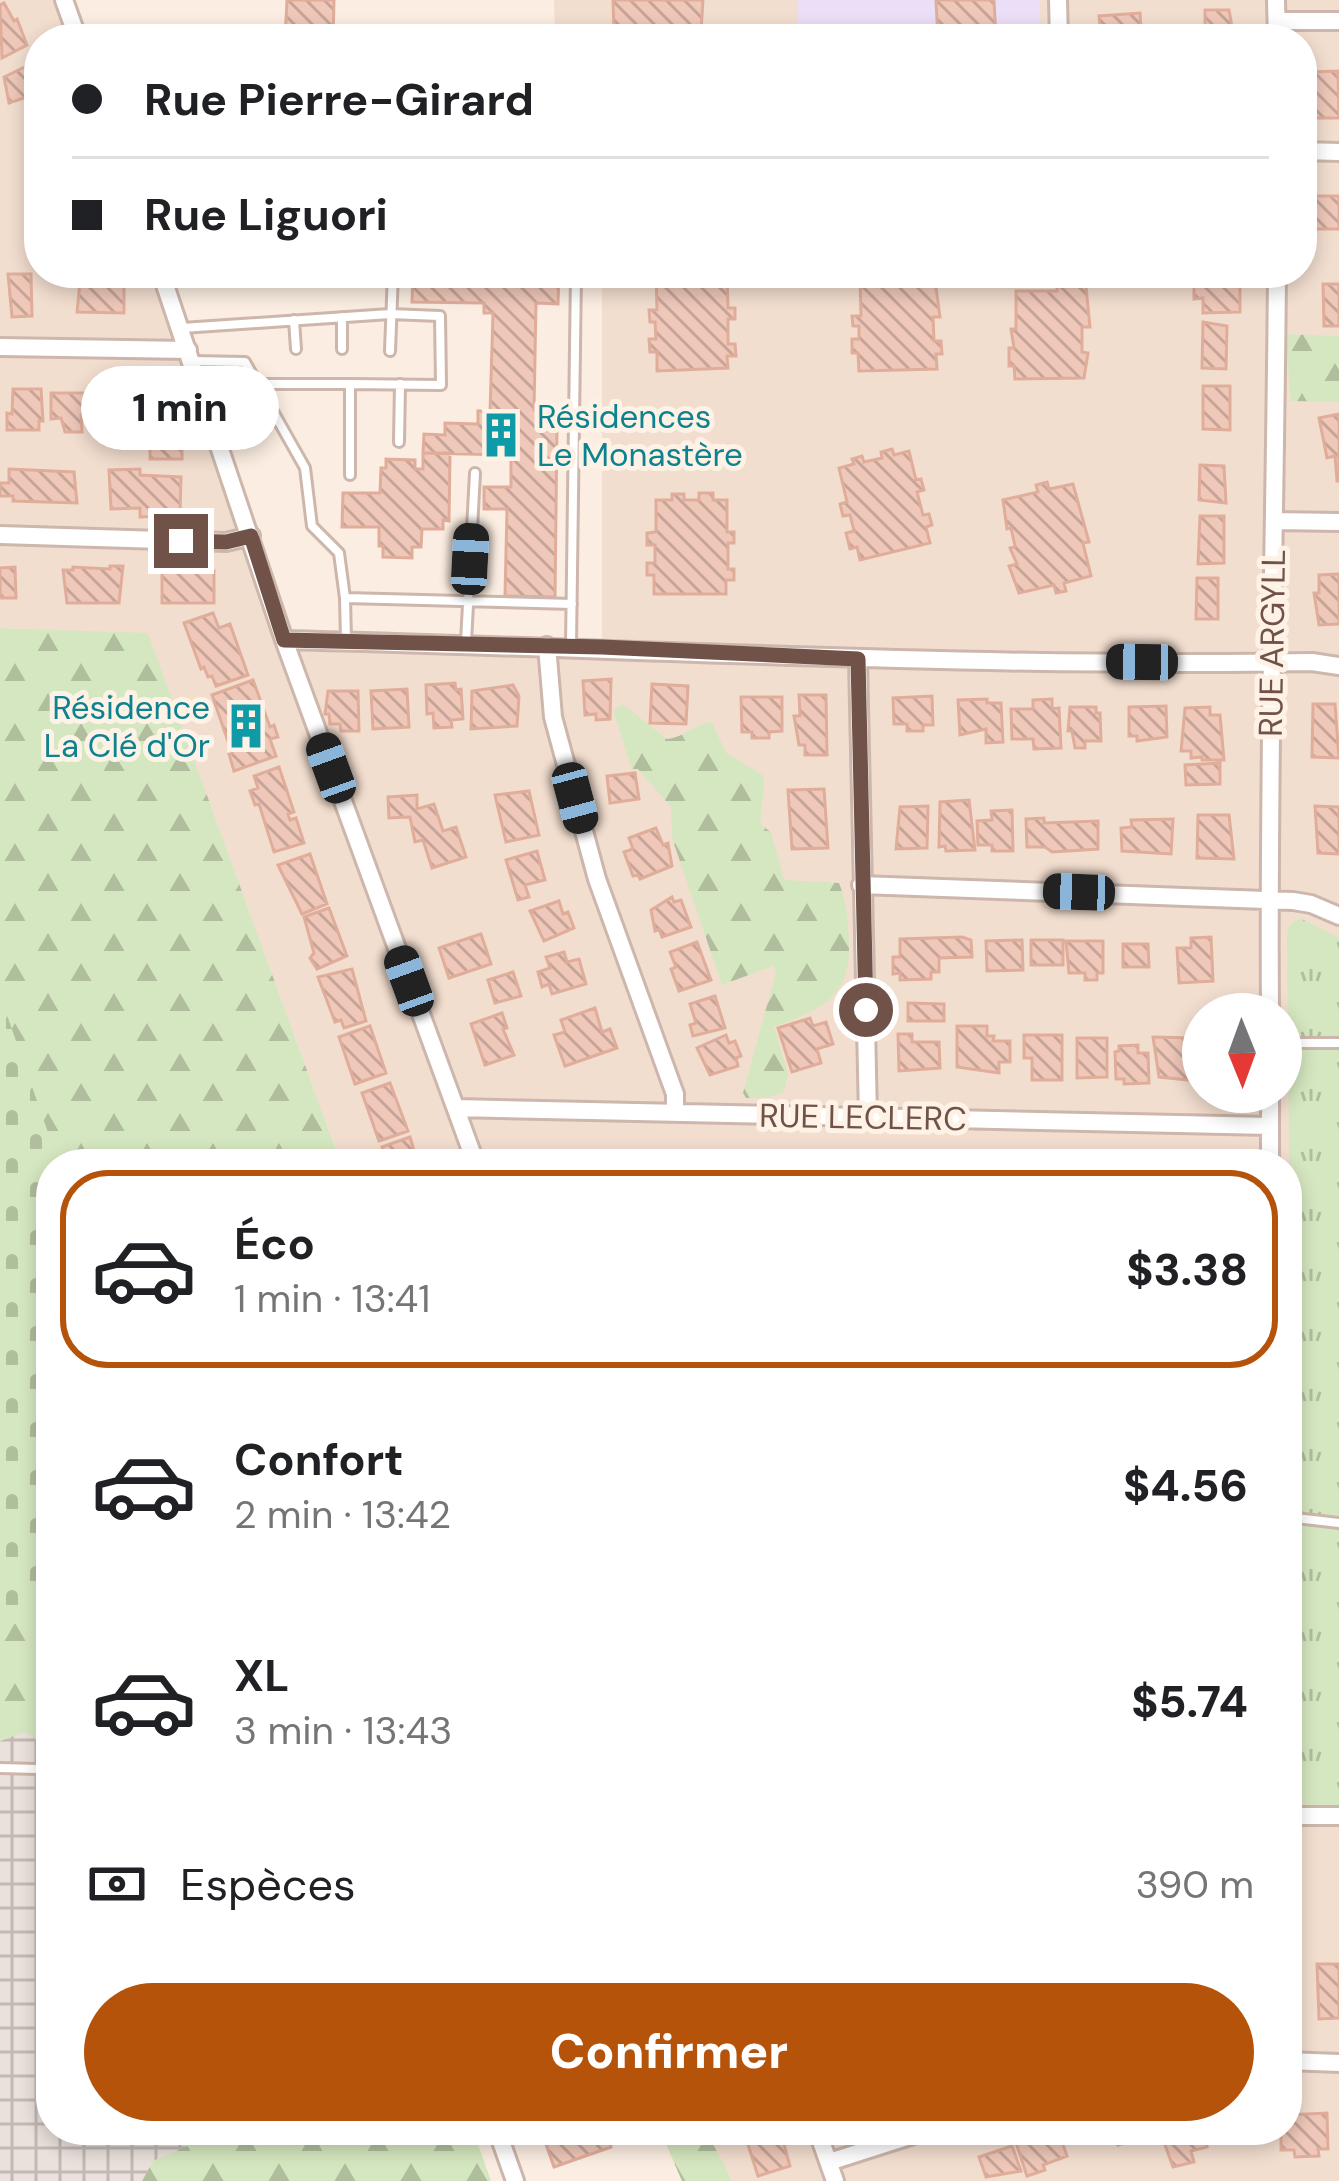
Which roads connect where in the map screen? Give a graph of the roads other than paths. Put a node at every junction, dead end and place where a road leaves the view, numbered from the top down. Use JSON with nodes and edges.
{"nodes":[{"id":1,"x":166,"y":288,"type":"edge"},
{"id":2,"x":392,"y":288,"type":"edge"},
{"id":3,"x":576,"y":288,"type":"edge"},
{"id":4,"x":1277,"y":288,"type":"edge"},
{"id":5,"x":390,"y":314,"type":"junction"},
{"id":6,"x":342,"y":317,"type":"junction"},
{"id":7,"x":294,"y":320,"type":"junction"},
{"id":8,"x":181,"y":328,"type":"junction"},
{"id":9,"x":0,"y":346,"type":"edge"},
{"id":10,"x":296,"y":349,"type":"dead end"},
{"id":11,"x":342,"y":349,"type":"dead end"},
{"id":12,"x":390,"y":351,"type":"dead end"},
{"id":13,"x":190,"y":356,"type":"junction"},
{"id":14,"x":257,"y":384,"type":"junction"},
{"id":15,"x":350,"y":384,"type":"junction"},
{"id":16,"x":400,"y":384,"type":"junction"},
{"id":17,"x":399,"y":442,"type":"dead end"},
{"id":18,"x":475,"y":473,"type":"dead end"},
{"id":19,"x":350,"y":475,"type":"dead end"},
{"id":20,"x":1275,"y":521,"type":"junction"},
{"id":21,"x":1339,"y":522,"type":"edge"},
{"id":22,"x":0,"y":536,"type":"edge"},
{"id":23,"x":251,"y":536,"type":"junction"},
{"id":24,"x":345,"y":598,"type":"junction"},
{"id":25,"x":468,"y":602,"type":"junction"},
{"id":26,"x":572,"y":604,"type":"junction"},
{"id":27,"x":284,"y":640,"type":"junction"},
{"id":28,"x":346,"y":641,"type":"junction"},
{"id":29,"x":466,"y":644,"type":"junction"},
{"id":30,"x":547,"y":646,"type":"junction"},
{"id":31,"x":571,"y":646,"type":"junction"},
{"id":32,"x":858,"y":659,"type":"junction"},
{"id":33,"x":1269,"y":663,"type":"junction"},
{"id":34,"x":1339,"y":666,"type":"edge"},
{"id":35,"x":861,"y":885,"type":"junction"},
{"id":36,"x":1269,"y":900,"type":"junction"},
{"id":37,"x":1339,"y":916,"type":"edge"},
{"id":38,"x":1270,"y":993,"type":"edge"},
{"id":39,"x":1302,"y":1043,"type":"edge"},
{"id":40,"x":1339,"y":1043,"type":"edge"},
{"id":41,"x":456,"y":1108,"type":"junction"},
{"id":42,"x":675,"y":1113,"type":"junction"},
{"id":43,"x":1270,"y":1113,"type":"edge"},
{"id":44,"x":868,"y":1117,"type":"junction"},
{"id":45,"x":1270,"y":1126,"type":"junction"},
{"id":46,"x":471,"y":1149,"type":"edge"},
{"id":47,"x":1270,"y":1149,"type":"edge"},
{"id":48,"x":1302,"y":1519,"type":"edge"},
{"id":49,"x":1339,"y":1523,"type":"edge"},
{"id":50,"x":0,"y":1768,"type":"edge"},
{"id":51,"x":36,"y":1768,"type":"edge"},
{"id":52,"x":1302,"y":1816,"type":"edge"},
{"id":53,"x":1339,"y":1816,"type":"edge"},
{"id":54,"x":1302,"y":2061,"type":"edge"},
{"id":55,"x":1339,"y":2062,"type":"edge"},
{"id":56,"x":502,"y":2145,"type":"edge"},
{"id":57,"x":823,"y":2145,"type":"edge"},
{"id":58,"x":882,"y":2145,"type":"edge"},
{"id":59,"x":829,"y":2162,"type":"junction"},
{"id":60,"x":515,"y":2181,"type":"edge"},
{"id":61,"x":835,"y":2181,"type":"edge"}],
"edges":[{"from":1,"to":8,"type":"street"},
{"from":2,"to":5,"type":"lane"},
{"from":3,"to":26,"type":"lane"},
{"from":4,"to":20,"type":"street","name":"RUE ARGYLL"},
{"from":5,"to":6,"type":"lane"},
{"from":5,"to":12,"type":"lane"},
{"from":5,"to":16,"type":"lane"},
{"from":6,"to":7,"type":"lane"},
{"from":6,"to":11,"type":"lane"},
{"from":7,"to":8,"type":"lane"},
{"from":7,"to":10,"type":"lane"},
{"from":8,"to":13,"type":"street"},
{"from":9,"to":13,"type":"street"},
{"from":13,"to":14,"type":"lane"},
{"from":13,"to":23,"type":"street"},
{"from":14,"to":15,"type":"lane"},
{"from":14,"to":24,"type":"lane"},
{"from":15,"to":16,"type":"lane"},
{"from":15,"to":19,"type":"lane"},
{"from":16,"to":17,"type":"lane"},
{"from":18,"to":25,"type":"lane"},
{"from":20,"to":21,"type":"street"},
{"from":20,"to":33,"type":"street","name":"RUE ARGYLL"},
{"from":22,"to":23,"type":"street"},
{"from":23,"to":27,"type":"street"},
{"from":24,"to":25,"type":"lane"},
{"from":24,"to":28,"type":"lane"},
{"from":25,"to":26,"type":"lane"},
{"from":25,"to":29,"type":"lane"},
{"from":26,"to":31,"type":"lane"},
{"from":27,"to":28,"type":"street"},
{"from":27,"to":41,"type":"street"},
{"from":28,"to":29,"type":"street"},
{"from":29,"to":30,"type":"street"},
{"from":30,"to":31,"type":"street"},
{"from":30,"to":42,"type":"street"},
{"from":31,"to":32,"type":"street"},
{"from":32,"to":33,"type":"street"},
{"from":32,"to":35,"type":"street"},
{"from":33,"to":34,"type":"street"},
{"from":33,"to":36,"type":"street","name":"RUE ARGYLL"},
{"from":35,"to":36,"type":"street"},
{"from":35,"to":44,"type":"street"},
{"from":36,"to":37,"type":"street"},
{"from":36,"to":38,"type":"street","name":"RUE ARGYLL"},
{"from":39,"to":40,"type":"lane"},
{"from":41,"to":42,"type":"street","name":"RUE LECLERC"},
{"from":41,"to":46,"type":"street"},
{"from":42,"to":44,"type":"street","name":"RUE LECLERC"},
{"from":43,"to":45,"type":"street"},
{"from":44,"to":45,"type":"street","name":"RUE LECLERC"},
{"from":45,"to":47,"type":"street"},
{"from":48,"to":49,"type":"lane"},
{"from":50,"to":51,"type":"lane"},
{"from":52,"to":53,"type":"street"},
{"from":54,"to":55,"type":"street"},
{"from":56,"to":60,"type":"street"},
{"from":57,"to":59,"type":"street"},
{"from":58,"to":59,"type":"street"},
{"from":59,"to":61,"type":"street"}]}
